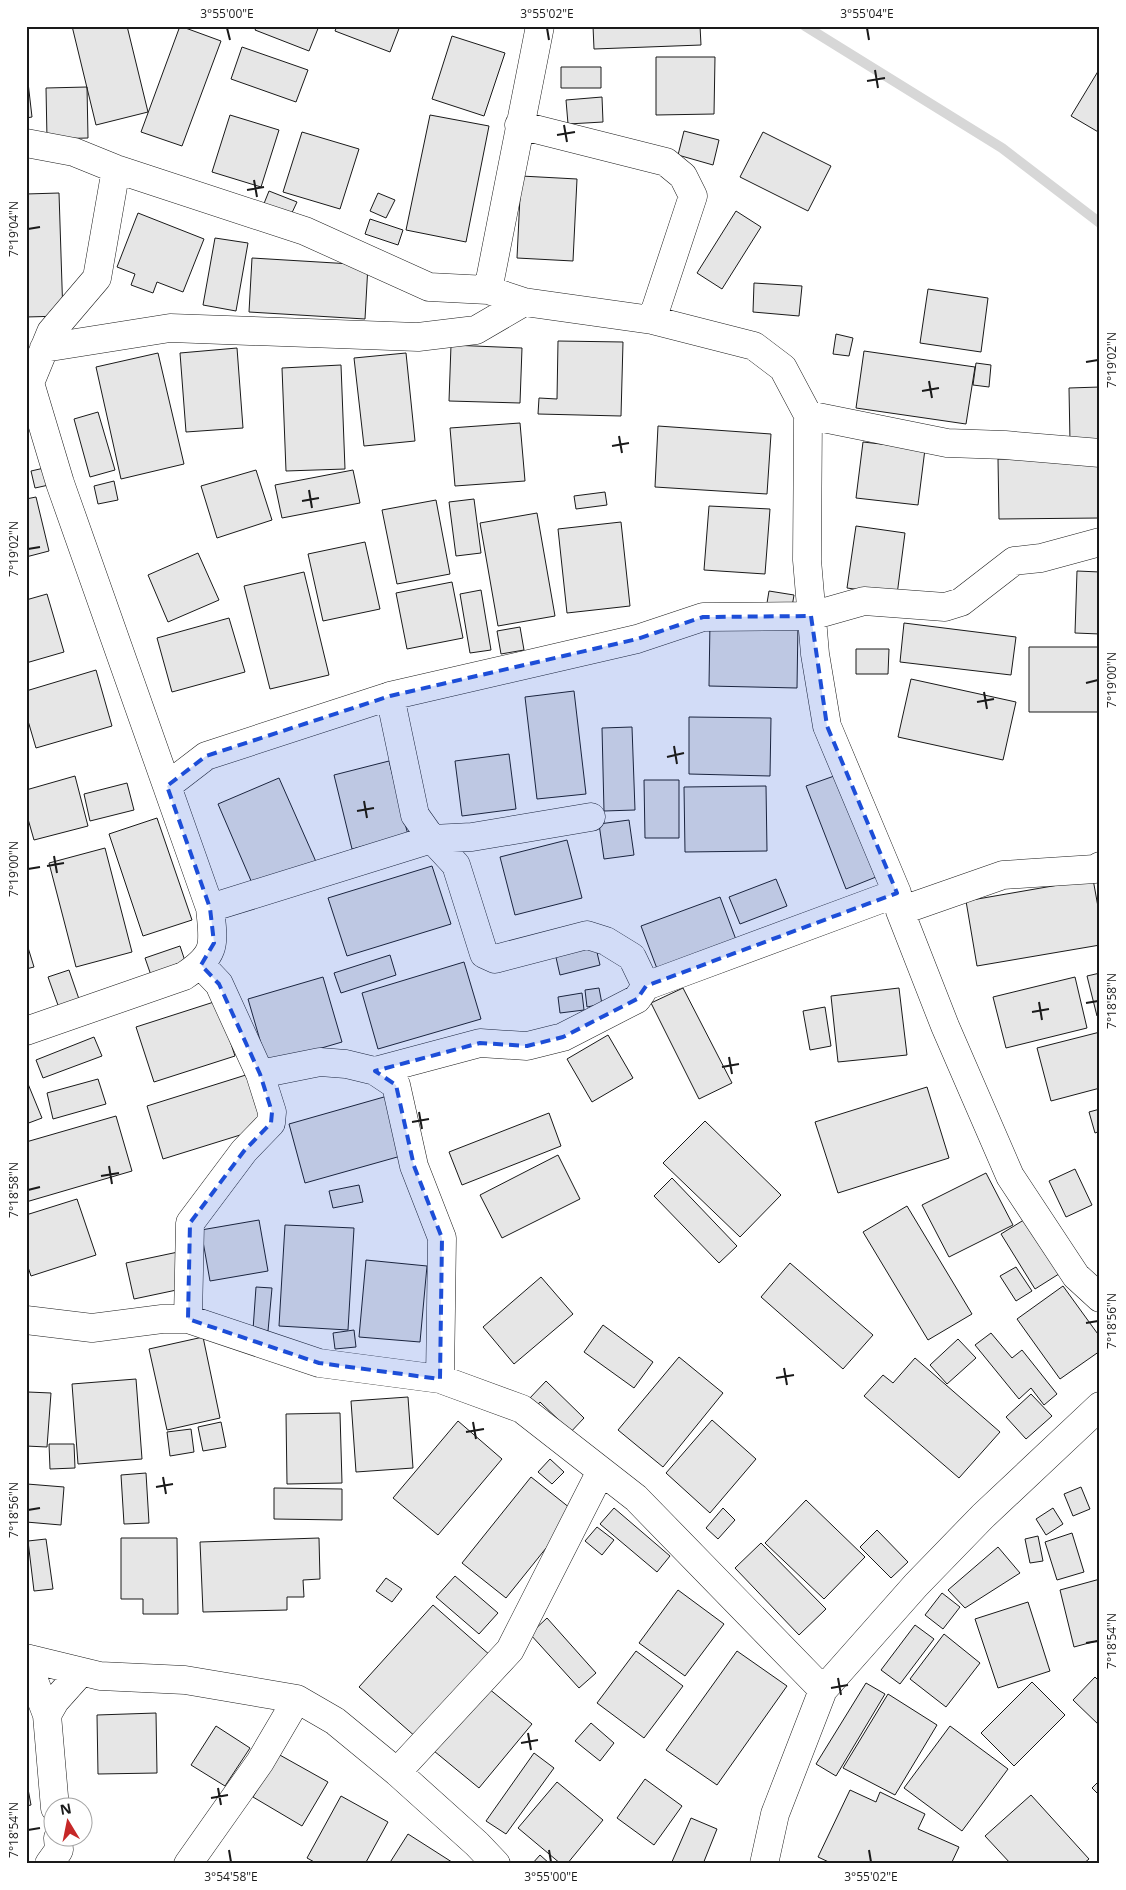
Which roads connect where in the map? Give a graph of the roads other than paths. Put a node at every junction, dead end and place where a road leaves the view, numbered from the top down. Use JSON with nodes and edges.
{"nodes":[{"id":1,"x":540,"y":26,"type":"edge"},
{"id":2,"x":519,"y":125,"type":"junction"},
{"id":3,"x":26,"y":143,"type":"edge"},
{"id":4,"x":116,"y":169,"type":"junction"},
{"id":5,"x":488,"y":290,"type":"junction"},
{"id":6,"x":524,"y":302,"type":"junction"},
{"id":7,"x":652,"y":320,"type":"junction"},
{"id":8,"x":40,"y":338,"type":"edge"},
{"id":9,"x":808,"y":416,"type":"junction"},
{"id":10,"x":1100,"y":453,"type":"edge"},
{"id":11,"x":1100,"y":542,"type":"edge"},
{"id":12,"x":811,"y":616,"type":"junction"},
{"id":13,"x":390,"y":696,"type":"junction"},
{"id":14,"x":167,"y":786,"type":"junction"},
{"id":15,"x":591,"y":818,"type":"dead end"},
{"id":16,"x":432,"y":839,"type":"junction"},
{"id":17,"x":1100,"y":866,"type":"edge"},
{"id":18,"x":898,"y":902,"type":"junction"},
{"id":19,"x":210,"y":908,"type":"junction"},
{"id":20,"x":201,"y":965,"type":"junction"},
{"id":21,"x":646,"y":986,"type":"junction"},
{"id":22,"x":26,"y":1031,"type":"edge"},
{"id":23,"x":375,"y":1071,"type":"junction"},
{"id":24,"x":260,"y":1074,"type":"junction"},
{"id":25,"x":1100,"y":1298,"type":"edge"},
{"id":26,"x":188,"y":1319,"type":"junction"},
{"id":27,"x":26,"y":1320,"type":"edge"},
{"id":28,"x":440,"y":1378,"type":"junction"},
{"id":29,"x":1100,"y":1406,"type":"edge"},
{"id":30,"x":601,"y":1471,"type":"junction"},
{"id":31,"x":26,"y":1658,"type":"edge"},
{"id":32,"x":80,"y":1673,"type":"junction"},
{"id":33,"x":823,"y":1690,"type":"junction"},
{"id":34,"x":297,"y":1699,"type":"junction"},
{"id":35,"x":47,"y":1715,"type":"junction"},
{"id":36,"x":397,"y":1772,"type":"junction"},
{"id":37,"x":54,"y":1798,"type":"edge"},
{"id":38,"x":59,"y":1848,"type":"edge"},
{"id":39,"x":49,"y":1864,"type":"edge"},
{"id":40,"x":188,"y":1864,"type":"edge"},
{"id":41,"x":496,"y":1864,"type":"edge"},
{"id":42,"x":764,"y":1864,"type":"edge"}],
"edges":[{"from":1,"to":2,"type":"street"},
{"from":2,"to":5,"type":"street"},
{"from":2,"to":7,"type":"street"},
{"from":3,"to":4,"type":"street"},
{"from":4,"to":5,"type":"street"},
{"from":4,"to":8,"type":"street"},
{"from":5,"to":6,"type":"street"},
{"from":6,"to":7,"type":"street"},
{"from":6,"to":8,"type":"street"},
{"from":7,"to":9,"type":"street"},
{"from":8,"to":14,"type":"street"},
{"from":9,"to":10,"type":"street"},
{"from":9,"to":12,"type":"street"},
{"from":11,"to":12,"type":"street"},
{"from":12,"to":13,"type":"street"},
{"from":12,"to":18,"type":"street"},
{"from":13,"to":14,"type":"street"},
{"from":13,"to":16,"type":"street"},
{"from":14,"to":19,"type":"street"},
{"from":15,"to":16,"type":"street"},
{"from":16,"to":19,"type":"street"},
{"from":16,"to":21,"type":"street"},
{"from":17,"to":18,"type":"street"},
{"from":18,"to":21,"type":"street"},
{"from":18,"to":25,"type":"street"},
{"from":19,"to":20,"type":"street"},
{"from":20,"to":22,"type":"street"},
{"from":20,"to":24,"type":"street"},
{"from":21,"to":23,"type":"street"},
{"from":23,"to":24,"type":"street"},
{"from":23,"to":28,"type":"street"},
{"from":24,"to":26,"type":"street"},
{"from":26,"to":27,"type":"street"},
{"from":26,"to":28,"type":"street"},
{"from":28,"to":30,"type":"street"},
{"from":29,"to":33,"type":"street"},
{"from":30,"to":33,"type":"street"},
{"from":30,"to":36,"type":"street"},
{"from":31,"to":32,"type":"street"},
{"from":31,"to":35,"type":"street"},
{"from":32,"to":34,"type":"street"},
{"from":32,"to":35,"type":"street"},
{"from":33,"to":42,"type":"street"},
{"from":34,"to":36,"type":"street"},
{"from":34,"to":40,"type":"street"},
{"from":35,"to":37,"type":"street"},
{"from":36,"to":41,"type":"street"},
{"from":38,"to":39,"type":"street"}]}
